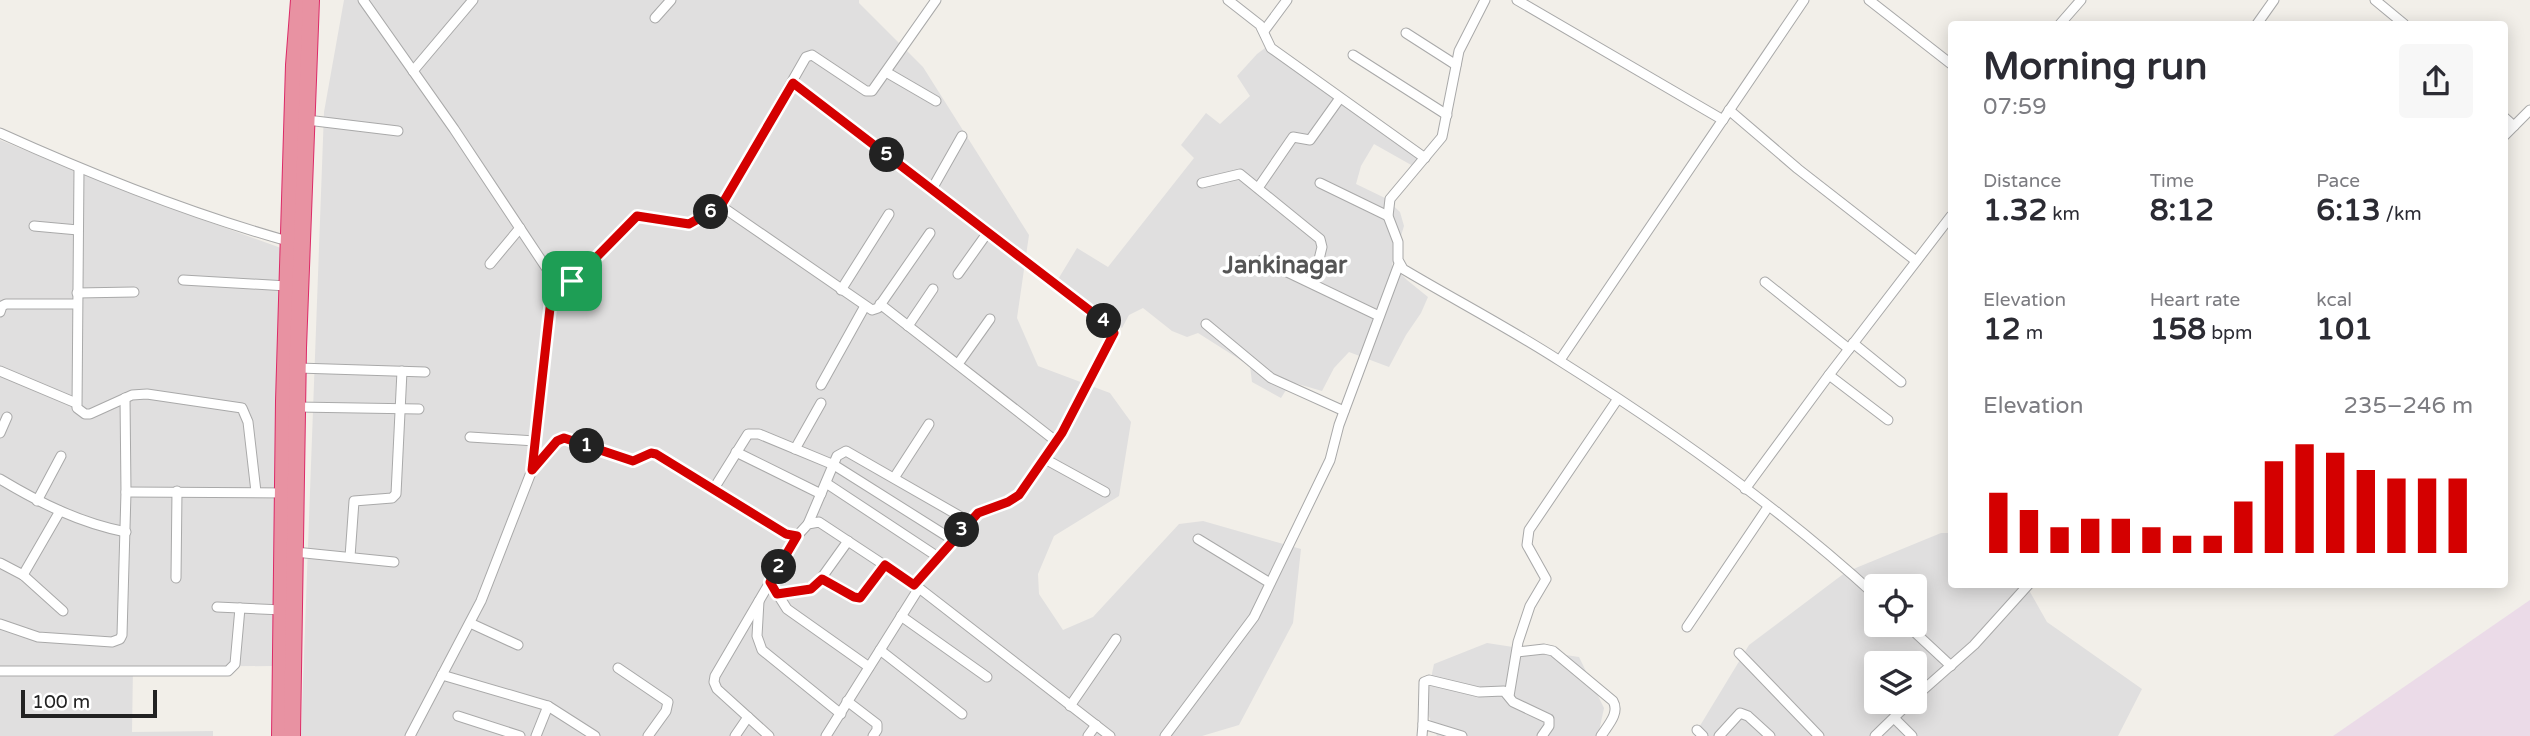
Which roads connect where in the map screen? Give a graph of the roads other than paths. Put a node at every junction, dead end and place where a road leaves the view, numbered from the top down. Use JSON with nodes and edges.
{"nodes":[{"id":1,"x":299,"y":0,"type":"edge"},
{"id":2,"x":311,"y":0,"type":"edge"},
{"id":3,"x":363,"y":0,"type":"edge"},
{"id":4,"x":473,"y":0,"type":"edge"},
{"id":5,"x":671,"y":0,"type":"edge"},
{"id":6,"x":936,"y":0,"type":"edge"},
{"id":7,"x":1228,"y":0,"type":"edge"},
{"id":8,"x":1287,"y":0,"type":"edge"},
{"id":9,"x":1485,"y":0,"type":"edge"},
{"id":10,"x":1517,"y":0,"type":"edge"},
{"id":11,"x":1804,"y":0,"type":"edge"},
{"id":12,"x":1869,"y":0,"type":"edge"},
{"id":13,"x":2081,"y":0,"type":"edge"},
{"id":14,"x":2274,"y":0,"type":"edge"},
{"id":15,"x":2375,"y":0,"type":"edge"},
{"id":16,"x":655,"y":19,"type":"dead end"},
{"id":17,"x":2063,"y":21,"type":"edge"},
{"id":18,"x":2259,"y":21,"type":"edge"},
{"id":19,"x":2399,"y":21,"type":"edge"},
{"id":20,"x":1264,"y":31,"type":"junction"},
{"id":21,"x":1406,"y":33,"type":"dead end"},
{"id":22,"x":1353,"y":55,"type":"dead end"},
{"id":23,"x":1948,"y":62,"type":"edge"},
{"id":24,"x":1456,"y":65,"type":"junction"},
{"id":25,"x":413,"y":71,"type":"junction"},
{"id":26,"x":886,"y":72,"type":"junction"},
{"id":27,"x":793,"y":83,"type":"junction"},
{"id":28,"x":1340,"y":98,"type":"junction"},
{"id":29,"x":936,"y":100,"type":"dead end"},
{"id":30,"x":1730,"y":110,"type":"junction"},
{"id":31,"x":2530,"y":110,"type":"edge"},
{"id":32,"x":1447,"y":115,"type":"junction"},
{"id":33,"x":307,"y":120,"type":"junction"},
{"id":34,"x":1723,"y":120,"type":"junction"},
{"id":35,"x":2508,"y":121,"type":"edge"},
{"id":36,"x":2514,"y":127,"type":"junction"},
{"id":37,"x":398,"y":131,"type":"dead end"},
{"id":38,"x":2508,"y":132,"type":"edge"},
{"id":39,"x":0,"y":133,"type":"edge"},
{"id":40,"x":961,"y":136,"type":"dead end"},
{"id":41,"x":1425,"y":158,"type":"junction"},
{"id":42,"x":79,"y":169,"type":"junction"},
{"id":43,"x":1202,"y":183,"type":"dead end"},
{"id":44,"x":1320,"y":183,"type":"dead end"},
{"id":45,"x":1258,"y":188,"type":"junction"},
{"id":46,"x":932,"y":189,"type":"junction"},
{"id":47,"x":721,"y":206,"type":"junction"},
{"id":48,"x":889,"y":214,"type":"dead end"},
{"id":49,"x":1388,"y":216,"type":"junction"},
{"id":50,"x":1948,"y":220,"type":"edge"},
{"id":51,"x":34,"y":226,"type":"dead end"},
{"id":52,"x":520,"y":228,"type":"junction"},
{"id":53,"x":78,"y":230,"type":"junction"},
{"id":54,"x":988,"y":232,"type":"junction"},
{"id":55,"x":930,"y":233,"type":"dead end"},
{"id":56,"x":296,"y":244,"type":"junction"},
{"id":57,"x":1262,"y":260,"type":"dead end"},
{"id":58,"x":1916,"y":261,"type":"junction"},
{"id":59,"x":490,"y":264,"type":"dead end"},
{"id":60,"x":1399,"y":264,"type":"junction"},
{"id":61,"x":958,"y":274,"type":"dead end"},
{"id":62,"x":183,"y":279,"type":"dead end"},
{"id":63,"x":1765,"y":282,"type":"dead end"},
{"id":64,"x":1313,"y":284,"type":"junction"},
{"id":65,"x":287,"y":286,"type":"junction"},
{"id":66,"x":933,"y":289,"type":"dead end"},
{"id":67,"x":552,"y":290,"type":"junction"},
{"id":68,"x":841,"y":290,"type":"junction"},
{"id":69,"x":134,"y":292,"type":"dead end"},
{"id":70,"x":78,"y":293,"type":"junction"},
{"id":71,"x":77,"y":304,"type":"junction"},
{"id":72,"x":880,"y":304,"type":"junction"},
{"id":73,"x":865,"y":306,"type":"junction"},
{"id":74,"x":0,"y":312,"type":"edge"},
{"id":75,"x":1379,"y":316,"type":"junction"},
{"id":76,"x":990,"y":319,"type":"dead end"},
{"id":77,"x":1206,"y":324,"type":"dead end"},
{"id":78,"x":908,"y":326,"type":"junction"},
{"id":79,"x":1851,"y":346,"type":"junction"},
{"id":80,"x":1560,"y":360,"type":"junction"},
{"id":81,"x":958,"y":364,"type":"junction"},
{"id":82,"x":298,"y":368,"type":"junction"},
{"id":83,"x":0,"y":371,"type":"edge"},
{"id":84,"x":402,"y":371,"type":"junction"},
{"id":85,"x":425,"y":372,"type":"dead end"},
{"id":86,"x":1829,"y":376,"type":"junction"},
{"id":87,"x":1901,"y":382,"type":"dead end"},
{"id":88,"x":821,"y":385,"type":"dead end"},
{"id":89,"x":125,"y":398,"type":"junction"},
{"id":90,"x":1617,"y":400,"type":"junction"},
{"id":91,"x":76,"y":403,"type":"junction"},
{"id":92,"x":821,"y":403,"type":"dead end"},
{"id":93,"x":297,"y":407,"type":"junction"},
{"id":94,"x":401,"y":409,"type":"junction"},
{"id":95,"x":419,"y":410,"type":"dead end"},
{"id":96,"x":1343,"y":411,"type":"junction"},
{"id":97,"x":8,"y":417,"type":"dead end"},
{"id":98,"x":1888,"y":420,"type":"dead end"},
{"id":99,"x":929,"y":424,"type":"dead end"},
{"id":100,"x":0,"y":433,"type":"edge"},
{"id":101,"x":470,"y":437,"type":"dead end"},
{"id":102,"x":535,"y":441,"type":"junction"},
{"id":103,"x":1057,"y":442,"type":"junction"},
{"id":104,"x":795,"y":449,"type":"junction"},
{"id":105,"x":736,"y":452,"type":"junction"},
{"id":106,"x":61,"y":456,"type":"dead end"},
{"id":107,"x":1045,"y":459,"type":"junction"},
{"id":108,"x":834,"y":465,"type":"junction"},
{"id":109,"x":532,"y":470,"type":"junction"},
{"id":110,"x":0,"y":478,"type":"edge"},
{"id":111,"x":894,"y":478,"type":"junction"},
{"id":112,"x":826,"y":483,"type":"junction"},
{"id":113,"x":713,"y":489,"type":"junction"},
{"id":114,"x":1745,"y":489,"type":"junction"},
{"id":115,"x":177,"y":491,"type":"junction"},
{"id":116,"x":126,"y":492,"type":"junction"},
{"id":117,"x":256,"y":492,"type":"junction"},
{"id":118,"x":1105,"y":492,"type":"dead end"},
{"id":119,"x":290,"y":493,"type":"junction"},
{"id":120,"x":821,"y":494,"type":"junction"},
{"id":121,"x":37,"y":501,"type":"junction"},
{"id":122,"x":1768,"y":507,"type":"junction"},
{"id":123,"x":60,"y":511,"type":"junction"},
{"id":124,"x":970,"y":522,"type":"junction"},
{"id":125,"x":808,"y":524,"type":"junction"},
{"id":126,"x":126,"y":532,"type":"junction"},
{"id":127,"x":797,"y":536,"type":"junction"},
{"id":128,"x":1198,"y":539,"type":"dead end"},
{"id":129,"x":953,"y":540,"type":"junction"},
{"id":130,"x":848,"y":541,"type":"junction"},
{"id":131,"x":295,"y":552,"type":"junction"},
{"id":132,"x":938,"y":557,"type":"junction"},
{"id":133,"x":350,"y":558,"type":"junction"},
{"id":134,"x":0,"y":562,"type":"edge"},
{"id":135,"x":394,"y":562,"type":"dead end"},
{"id":136,"x":885,"y":565,"type":"junction"},
{"id":137,"x":23,"y":575,"type":"junction"},
{"id":138,"x":176,"y":578,"type":"dead end"},
{"id":139,"x":822,"y":579,"type":"junction"},
{"id":140,"x":770,"y":582,"type":"junction"},
{"id":141,"x":1270,"y":583,"type":"junction"},
{"id":142,"x":1864,"y":585,"type":"edge"},
{"id":143,"x":916,"y":587,"type":"junction"},
{"id":144,"x":2025,"y":588,"type":"edge"},
{"id":145,"x":777,"y":594,"type":"junction"},
{"id":146,"x":759,"y":599,"type":"junction"},
{"id":147,"x":217,"y":607,"type":"dead end"},
{"id":148,"x":240,"y":608,"type":"junction"},
{"id":149,"x":283,"y":610,"type":"junction"},
{"id":150,"x":63,"y":611,"type":"dead end"},
{"id":151,"x":901,"y":616,"type":"junction"},
{"id":152,"x":470,"y":623,"type":"junction"},
{"id":153,"x":0,"y":624,"type":"edge"},
{"id":154,"x":1687,"y":626,"type":"dead end"},
{"id":155,"x":1920,"y":637,"type":"edge"},
{"id":156,"x":1116,"y":639,"type":"dead end"},
{"id":157,"x":518,"y":645,"type":"dead end"},
{"id":158,"x":880,"y":650,"type":"junction"},
{"id":159,"x":1517,"y":652,"type":"junction"},
{"id":160,"x":1739,"y":653,"type":"dead end"},
{"id":161,"x":1951,"y":666,"type":"junction"},
{"id":162,"x":869,"y":667,"type":"junction"},
{"id":163,"x":618,"y":668,"type":"dead end"},
{"id":164,"x":0,"y":671,"type":"edge"},
{"id":165,"x":442,"y":675,"type":"junction"},
{"id":166,"x":987,"y":677,"type":"dead end"},
{"id":167,"x":1927,"y":687,"type":"edge"},
{"id":168,"x":1509,"y":696,"type":"junction"},
{"id":169,"x":847,"y":701,"type":"junction"},
{"id":170,"x":548,"y":706,"type":"junction"},
{"id":171,"x":1070,"y":706,"type":"junction"},
{"id":172,"x":841,"y":714,"type":"junction"},
{"id":173,"x":962,"y":714,"type":"dead end"},
{"id":174,"x":1898,"y":714,"type":"edge"},
{"id":175,"x":457,"y":716,"type":"dead end"},
{"id":176,"x":748,"y":717,"type":"junction"},
{"id":177,"x":1894,"y":718,"type":"junction"},
{"id":178,"x":1423,"y":724,"type":"junction"},
{"id":179,"x":1096,"y":725,"type":"junction"},
{"id":180,"x":280,"y":736,"type":"edge"},
{"id":181,"x":292,"y":736,"type":"edge"},
{"id":182,"x":410,"y":736,"type":"edge"},
{"id":183,"x":520,"y":736,"type":"edge"},
{"id":184,"x":536,"y":736,"type":"edge"},
{"id":185,"x":595,"y":736,"type":"edge"},
{"id":186,"x":648,"y":736,"type":"edge"},
{"id":187,"x":734,"y":736,"type":"edge"},
{"id":188,"x":769,"y":736,"type":"edge"},
{"id":189,"x":826,"y":736,"type":"edge"},
{"id":190,"x":873,"y":736,"type":"edge"},
{"id":191,"x":1088,"y":736,"type":"edge"},
{"id":192,"x":1110,"y":736,"type":"edge"},
{"id":193,"x":1165,"y":736,"type":"edge"},
{"id":194,"x":1422,"y":736,"type":"edge"},
{"id":195,"x":1462,"y":736,"type":"edge"},
{"id":196,"x":1542,"y":736,"type":"edge"},
{"id":197,"x":1601,"y":736,"type":"edge"},
{"id":198,"x":1719,"y":736,"type":"edge"},
{"id":199,"x":1770,"y":736,"type":"edge"},
{"id":200,"x":1819,"y":736,"type":"edge"},
{"id":201,"x":1875,"y":736,"type":"edge"},
{"id":202,"x":1912,"y":736,"type":"edge"}],
"edges":[{"from":1,"to":56,"type":"highway"},
{"from":2,"to":33,"type":"highway"},
{"from":3,"to":25,"type":"street"},
{"from":4,"to":25,"type":"street"},
{"from":5,"to":16,"type":"street"},
{"from":6,"to":26,"type":"street"},
{"from":7,"to":20,"type":"street"},
{"from":8,"to":20,"type":"street"},
{"from":9,"to":24,"type":"street"},
{"from":10,"to":34,"type":"street"},
{"from":11,"to":30,"type":"street"},
{"from":12,"to":23,"type":"street"},
{"from":13,"to":17,"type":"street"},
{"from":14,"to":18,"type":"street"},
{"from":15,"to":19,"type":"street"},
{"from":20,"to":28,"type":"street"},
{"from":21,"to":24,"type":"street"},
{"from":22,"to":32,"type":"street"},
{"from":24,"to":32,"type":"street"},
{"from":25,"to":52,"type":"street"},
{"from":26,"to":27,"type":"street"},
{"from":26,"to":29,"type":"street"},
{"from":27,"to":46,"type":"street"},
{"from":27,"to":47,"type":"street"},
{"from":28,"to":41,"type":"street"},
{"from":28,"to":45,"type":"street"},
{"from":30,"to":34,"type":"street"},
{"from":30,"to":58,"type":"street"},
{"from":31,"to":36,"type":"street"},
{"from":32,"to":41,"type":"street"},
{"from":33,"to":37,"type":"street"},
{"from":33,"to":56,"type":"highway"},
{"from":34,"to":80,"type":"street"},
{"from":35,"to":36,"type":"street"},
{"from":36,"to":38,"type":"street"},
{"from":39,"to":42,"type":"street"},
{"from":40,"to":46,"type":"street"},
{"from":41,"to":49,"type":"street"},
{"from":42,"to":53,"type":"street"},
{"from":42,"to":56,"type":"street"},
{"from":43,"to":45,"type":"street"},
{"from":44,"to":49,"type":"street"},
{"from":45,"to":64,"type":"street"},
{"from":46,"to":54,"type":"street"},
{"from":47,"to":67,"type":"street"},
{"from":47,"to":68,"type":"street"},
{"from":48,"to":68,"type":"street"},
{"from":49,"to":60,"type":"street"},
{"from":50,"to":58,"type":"street"},
{"from":51,"to":53,"type":"street"},
{"from":52,"to":59,"type":"street"},
{"from":52,"to":67,"type":"street"},
{"from":53,"to":70,"type":"street"},
{"from":54,"to":61,"type":"street"},
{"from":54,"to":103,"type":"street"},
{"from":55,"to":72,"type":"street"},
{"from":56,"to":65,"type":"highway"},
{"from":56,"to":82,"type":"highway"},
{"from":57,"to":64,"type":"street"},
{"from":58,"to":79,"type":"street"},
{"from":60,"to":75,"type":"street"},
{"from":60,"to":80,"type":"street"},
{"from":62,"to":65,"type":"street"},
{"from":63,"to":79,"type":"street"},
{"from":64,"to":75,"type":"street"},
{"from":65,"to":119,"type":"highway"},
{"from":66,"to":78,"type":"street"},
{"from":67,"to":102,"type":"street"},
{"from":68,"to":73,"type":"street"},
{"from":69,"to":70,"type":"street"},
{"from":70,"to":71,"type":"street"},
{"from":71,"to":74,"type":"street"},
{"from":71,"to":91,"type":"street"},
{"from":72,"to":73,"type":"street"},
{"from":72,"to":78,"type":"street"},
{"from":73,"to":88,"type":"street"},
{"from":75,"to":96,"type":"street"},
{"from":76,"to":81,"type":"street"},
{"from":77,"to":96,"type":"street"},
{"from":78,"to":81,"type":"street"},
{"from":79,"to":86,"type":"street"},
{"from":79,"to":87,"type":"street"},
{"from":80,"to":90,"type":"street"},
{"from":81,"to":103,"type":"street"},
{"from":82,"to":84,"type":"street"},
{"from":82,"to":93,"type":"highway"},
{"from":83,"to":91,"type":"street"},
{"from":84,"to":85,"type":"street"},
{"from":84,"to":94,"type":"street"},
{"from":86,"to":98,"type":"street"},
{"from":86,"to":114,"type":"street"},
{"from":89,"to":91,"type":"street"},
{"from":89,"to":116,"type":"street"},
{"from":89,"to":117,"type":"street"},
{"from":90,"to":114,"type":"street"},
{"from":90,"to":159,"type":"street"},
{"from":92,"to":104,"type":"street"},
{"from":93,"to":94,"type":"street"},
{"from":93,"to":119,"type":"highway"},
{"from":94,"to":95,"type":"street"},
{"from":94,"to":133,"type":"street"},
{"from":96,"to":141,"type":"street"},
{"from":97,"to":100,"type":"street"},
{"from":99,"to":111,"type":"street"},
{"from":101,"to":102,"type":"street"},
{"from":102,"to":109,"type":"street"},
{"from":103,"to":107,"type":"street"},
{"from":104,"to":105,"type":"street"},
{"from":104,"to":108,"type":"street"},
{"from":105,"to":113,"type":"street"},
{"from":105,"to":120,"type":"street"},
{"from":106,"to":121,"type":"street"},
{"from":107,"to":118,"type":"street"},
{"from":107,"to":124,"type":"street"},
{"from":108,"to":111,"type":"street"},
{"from":108,"to":112,"type":"street"},
{"from":108,"to":129,"type":"street"},
{"from":109,"to":113,"type":"street"},
{"from":109,"to":152,"type":"street"},
{"from":110,"to":121,"type":"street"},
{"from":111,"to":124,"type":"street"},
{"from":112,"to":120,"type":"street"},
{"from":112,"to":132,"type":"street"},
{"from":113,"to":127,"type":"street"},
{"from":114,"to":122,"type":"street"},
{"from":115,"to":116,"type":"street"},
{"from":115,"to":117,"type":"street"},
{"from":115,"to":138,"type":"street"},
{"from":116,"to":126,"type":"street"},
{"from":117,"to":119,"type":"street"},
{"from":119,"to":131,"type":"highway"},
{"from":119,"to":149,"type":"highway"},
{"from":120,"to":125,"type":"street"},
{"from":121,"to":123,"type":"street"},
{"from":122,"to":142,"type":"street"},
{"from":122,"to":154,"type":"street"},
{"from":123,"to":126,"type":"street"},
{"from":123,"to":137,"type":"street"},
{"from":124,"to":129,"type":"street"},
{"from":125,"to":127,"type":"street"},
{"from":125,"to":130,"type":"street"},
{"from":126,"to":153,"type":"street"},
{"from":127,"to":140,"type":"street"},
{"from":128,"to":141,"type":"street"},
{"from":129,"to":132,"type":"street"},
{"from":130,"to":136,"type":"street"},
{"from":130,"to":139,"type":"street"},
{"from":131,"to":133,"type":"street"},
{"from":131,"to":181,"type":"highway"},
{"from":132,"to":143,"type":"street"},
{"from":133,"to":135,"type":"street"},
{"from":134,"to":137,"type":"street"},
{"from":136,"to":139,"type":"street"},
{"from":136,"to":143,"type":"street"},
{"from":137,"to":150,"type":"street"},
{"from":139,"to":145,"type":"street"},
{"from":140,"to":145,"type":"street"},
{"from":140,"to":146,"type":"street"},
{"from":141,"to":193,"type":"street"},
{"from":143,"to":151,"type":"street"},
{"from":143,"to":171,"type":"street"},
{"from":144,"to":161,"type":"street"},
{"from":145,"to":162,"type":"street"},
{"from":146,"to":172,"type":"street"},
{"from":146,"to":176,"type":"street"},
{"from":147,"to":148,"type":"street"},
{"from":148,"to":149,"type":"street"},
{"from":148,"to":164,"type":"street"},
{"from":149,"to":180,"type":"highway"},
{"from":151,"to":158,"type":"street"},
{"from":151,"to":166,"type":"street"},
{"from":152,"to":157,"type":"street"},
{"from":152,"to":165,"type":"street"},
{"from":155,"to":161,"type":"street"},
{"from":156,"to":171,"type":"street"},
{"from":158,"to":162,"type":"street"},
{"from":158,"to":173,"type":"street"},
{"from":159,"to":168,"type":"street"},
{"from":159,"to":197,"type":"street"},
{"from":160,"to":200,"type":"street"},
{"from":161,"to":167,"type":"street"},
{"from":162,"to":169,"type":"street"},
{"from":163,"to":186,"type":"street"},
{"from":165,"to":170,"type":"street"},
{"from":165,"to":182,"type":"street"},
{"from":168,"to":178,"type":"street"},
{"from":168,"to":196,"type":"street"},
{"from":169,"to":172,"type":"street"},
{"from":169,"to":190,"type":"street"},
{"from":170,"to":184,"type":"street"},
{"from":170,"to":185,"type":"street"},
{"from":171,"to":179,"type":"street"},
{"from":172,"to":189,"type":"street"},
{"from":174,"to":177,"type":"street"},
{"from":175,"to":183,"type":"street"},
{"from":176,"to":187,"type":"street"},
{"from":176,"to":188,"type":"street"},
{"from":177,"to":201,"type":"street"},
{"from":177,"to":202,"type":"street"},
{"from":178,"to":194,"type":"street"},
{"from":178,"to":195,"type":"street"},
{"from":179,"to":191,"type":"street"},
{"from":179,"to":192,"type":"street"},
{"from":198,"to":199,"type":"street"}]}
